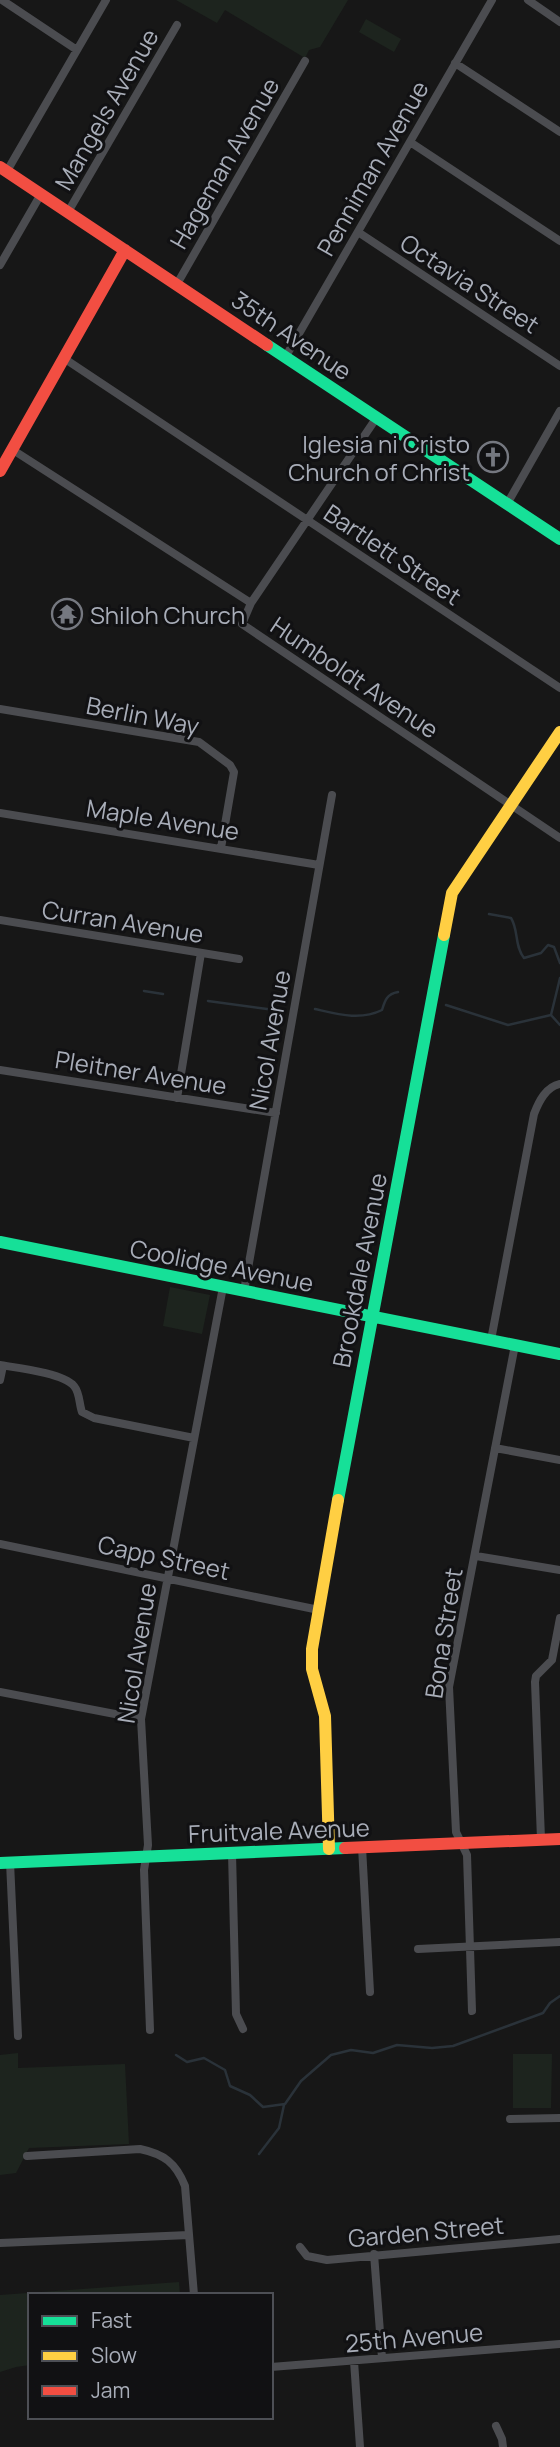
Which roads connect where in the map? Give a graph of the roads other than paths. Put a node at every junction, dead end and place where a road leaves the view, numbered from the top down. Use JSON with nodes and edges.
{"nodes":[{"id":1,"x":2,"y":0,"type":"edge"},
{"id":2,"x":106,"y":0,"type":"edge"},
{"id":3,"x":492,"y":0,"type":"edge"},
{"id":4,"x":528,"y":0,"type":"edge"},
{"id":5,"x":560,"y":22,"type":"edge"},
{"id":6,"x":177,"y":25,"type":"dead end"},
{"id":7,"x":77,"y":50,"type":"junction"},
{"id":8,"x":305,"y":61,"type":"dead end"},
{"id":9,"x":455,"y":63,"type":"junction"},
{"id":10,"x":560,"y":132,"type":"edge"},
{"id":11,"x":410,"y":142,"type":"junction"},
{"id":12,"x":3,"y":169,"type":"edge"},
{"id":13,"x":41,"y":194,"type":"junction"},
{"id":14,"x":68,"y":212,"type":"junction"},
{"id":15,"x":358,"y":232,"type":"junction"},
{"id":16,"x":560,"y":241,"type":"edge"},
{"id":17,"x":125,"y":250,"type":"junction"},
{"id":18,"x":0,"y":265,"type":"edge"},
{"id":19,"x":177,"y":284,"type":"junction"},
{"id":20,"x":286,"y":356,"type":"junction"},
{"id":21,"x":65,"y":359,"type":"junction"},
{"id":22,"x":560,"y":366,"type":"edge"},
{"id":23,"x":560,"y":412,"type":"edge"},
{"id":24,"x":377,"y":417,"type":"junction"},
{"id":25,"x":13,"y":450,"type":"junction"},
{"id":26,"x":0,"y":471,"type":"edge"},
{"id":27,"x":508,"y":504,"type":"junction"},
{"id":28,"x":306,"y":520,"type":"junction"},
{"id":29,"x":560,"y":539,"type":"edge"},
{"id":30,"x":251,"y":603,"type":"junction"},
{"id":31,"x":560,"y":688,"type":"edge"},
{"id":32,"x":0,"y":709,"type":"edge"},
{"id":33,"x":560,"y":732,"type":"edge"},
{"id":34,"x":332,"y":796,"type":"dead end"},
{"id":35,"x":511,"y":806,"type":"junction"},
{"id":36,"x":0,"y":813,"type":"edge"},
{"id":37,"x":560,"y":838,"type":"edge"},
{"id":38,"x":221,"y":848,"type":"junction"},
{"id":39,"x":319,"y":865,"type":"junction"},
{"id":40,"x":0,"y":920,"type":"edge"},
{"id":41,"x":201,"y":953,"type":"junction"},
{"id":42,"x":239,"y":959,"type":"dead end"},
{"id":43,"x":0,"y":1070,"type":"edge"},
{"id":44,"x":560,"y":1084,"type":"edge"},
{"id":45,"x":177,"y":1098,"type":"junction"},
{"id":46,"x":276,"y":1113,"type":"junction"},
{"id":47,"x":0,"y":1242,"type":"edge"},
{"id":48,"x":223,"y":1287,"type":"junction"},
{"id":49,"x":244,"y":1291,"type":"junction"},
{"id":50,"x":372,"y":1316,"type":"junction"},
{"id":51,"x":491,"y":1340,"type":"junction"},
{"id":52,"x":515,"y":1345,"type":"junction"},
{"id":53,"x":560,"y":1353,"type":"edge"},
{"id":54,"x":1,"y":1365,"type":"edge"},
{"id":55,"x":0,"y":1380,"type":"edge"},
{"id":56,"x":194,"y":1438,"type":"junction"},
{"id":57,"x":495,"y":1448,"type":"junction"},
{"id":58,"x":560,"y":1460,"type":"edge"},
{"id":59,"x":0,"y":1544,"type":"edge"},
{"id":60,"x":475,"y":1556,"type":"junction"},
{"id":61,"x":560,"y":1570,"type":"edge"},
{"id":62,"x":168,"y":1577,"type":"junction"},
{"id":63,"x":319,"y":1609,"type":"junction"},
{"id":64,"x":560,"y":1618,"type":"edge"},
{"id":65,"x":0,"y":1692,"type":"edge"},
{"id":66,"x":141,"y":1719,"type":"junction"},
{"id":67,"x":541,"y":1839,"type":"junction"},
{"id":68,"x":560,"y":1839,"type":"edge"},
{"id":69,"x":461,"y":1843,"type":"junction"},
{"id":70,"x":362,"y":1847,"type":"junction"},
{"id":71,"x":330,"y":1849,"type":"junction"},
{"id":72,"x":232,"y":1853,"type":"junction"},
{"id":73,"x":146,"y":1856,"type":"junction"},
{"id":74,"x":5,"y":1862,"type":"edge"},
{"id":75,"x":560,"y":1942,"type":"edge"},
{"id":76,"x":470,"y":1948,"type":"junction"},
{"id":77,"x":418,"y":1949,"type":"dead end"},
{"id":78,"x":370,"y":1992,"type":"dead end"},
{"id":79,"x":472,"y":2011,"type":"dead end"},
{"id":80,"x":243,"y":2029,"type":"dead end"},
{"id":81,"x":150,"y":2030,"type":"dead end"},
{"id":82,"x":19,"y":2036,"type":"dead end"},
{"id":83,"x":560,"y":2118,"type":"edge"},
{"id":84,"x":510,"y":2119,"type":"dead end"},
{"id":85,"x":27,"y":2156,"type":"dead end"},
{"id":86,"x":189,"y":2235,"type":"junction"},
{"id":87,"x":560,"y":2239,"type":"edge"},
{"id":88,"x":0,"y":2243,"type":"edge"},
{"id":89,"x":300,"y":2247,"type":"dead end"},
{"id":90,"x":374,"y":2254,"type":"junction"},
{"id":91,"x":194,"y":2293,"type":"edge"},
{"id":92,"x":560,"y":2343,"type":"edge"},
{"id":93,"x":382,"y":2358,"type":"junction"},
{"id":94,"x":354,"y":2361,"type":"junction"},
{"id":95,"x":273,"y":2367,"type":"edge"},
{"id":96,"x":496,"y":2427,"type":"dead end"},
{"id":97,"x":360,"y":2447,"type":"edge"},
{"id":98,"x":503,"y":2447,"type":"edge"}],
"edges":[{"from":1,"to":7,"type":"street"},
{"from":2,"to":7,"type":"street"},
{"from":3,"to":9,"type":"street","name":"Penniman Avenue"},
{"from":4,"to":5,"type":"street"},
{"from":6,"to":14,"type":"street","name":"Mangels Avenue"},
{"from":7,"to":12,"type":"street"},
{"from":8,"to":19,"type":"street","name":"Hageman Avenue"},
{"from":9,"to":10,"type":"street"},
{"from":9,"to":11,"type":"street","name":"Penniman Avenue"},
{"from":11,"to":15,"type":"street","name":"Penniman Avenue"},
{"from":11,"to":16,"type":"street"},
{"from":12,"to":13,"type":"street","name":"35th Avenue"},
{"from":13,"to":14,"type":"street","name":"35th Avenue"},
{"from":13,"to":18,"type":"street"},
{"from":14,"to":17,"type":"street","name":"35th Avenue"},
{"from":15,"to":20,"type":"street","name":"Penniman Avenue"},
{"from":15,"to":22,"type":"street","name":"Octavia Street"},
{"from":17,"to":19,"type":"street","name":"35th Avenue"},
{"from":17,"to":21,"type":"street"},
{"from":19,"to":20,"type":"street","name":"35th Avenue"},
{"from":20,"to":24,"type":"street","name":"35th Avenue"},
{"from":21,"to":25,"type":"street"},
{"from":21,"to":28,"type":"street","name":"Bartlett Street"},
{"from":23,"to":27,"type":"street"},
{"from":24,"to":27,"type":"street","name":"35th Avenue"},
{"from":24,"to":28,"type":"street"},
{"from":25,"to":26,"type":"street"},
{"from":25,"to":30,"type":"street","name":"Humboldt Avenue"},
{"from":27,"to":29,"type":"street","name":"35th Avenue"},
{"from":28,"to":30,"type":"street"},
{"from":28,"to":31,"type":"street","name":"Bartlett Street"},
{"from":30,"to":35,"type":"street","name":"Humboldt Avenue"},
{"from":32,"to":38,"type":"street","name":"Berlin Way"},
{"from":33,"to":35,"type":"street","name":"Brookdale Avenue"},
{"from":34,"to":39,"type":"street","name":"Nicol Avenue"},
{"from":35,"to":37,"type":"street","name":"Humboldt Avenue"},
{"from":35,"to":50,"type":"street","name":"Brookdale Avenue"},
{"from":36,"to":38,"type":"street","name":"Maple Avenue"},
{"from":38,"to":39,"type":"street","name":"Maple Avenue"},
{"from":39,"to":46,"type":"street","name":"Nicol Avenue"},
{"from":40,"to":41,"type":"street","name":"Curran Avenue"},
{"from":41,"to":42,"type":"street","name":"Curran Avenue"},
{"from":41,"to":45,"type":"street"},
{"from":43,"to":45,"type":"street","name":"Pleitner Avenue"},
{"from":44,"to":51,"type":"street"},
{"from":45,"to":46,"type":"street","name":"Pleitner Avenue"},
{"from":46,"to":49,"type":"street","name":"Nicol Avenue"},
{"from":47,"to":48,"type":"street","name":"Coolidge Avenue"},
{"from":48,"to":49,"type":"street","name":"Coolidge Avenue"},
{"from":48,"to":56,"type":"street","name":"Nicol Avenue"},
{"from":49,"to":50,"type":"street","name":"Coolidge Avenue"},
{"from":50,"to":51,"type":"street","name":"Coolidge Avenue"},
{"from":50,"to":63,"type":"street","name":"Brookdale Avenue"},
{"from":51,"to":52,"type":"street","name":"Coolidge Avenue"},
{"from":52,"to":53,"type":"street","name":"Coolidge Avenue"},
{"from":52,"to":57,"type":"street","name":"Bona Street"},
{"from":54,"to":55,"type":"street"},
{"from":54,"to":56,"type":"street"},
{"from":56,"to":62,"type":"street","name":"Nicol Avenue"},
{"from":57,"to":58,"type":"street"},
{"from":57,"to":60,"type":"street","name":"Bona Street"},
{"from":59,"to":62,"type":"street","name":"Capp Street"},
{"from":60,"to":61,"type":"street"},
{"from":60,"to":69,"type":"street","name":"Bona Street"},
{"from":62,"to":63,"type":"street","name":"Capp Street"},
{"from":62,"to":66,"type":"street","name":"Nicol Avenue"},
{"from":63,"to":71,"type":"street","name":"Brookdale Avenue"},
{"from":64,"to":67,"type":"street"},
{"from":65,"to":66,"type":"street"},
{"from":66,"to":73,"type":"street","name":"Nicol Avenue"},
{"from":67,"to":68,"type":"street","name":"Fruitvale Avenue"},
{"from":67,"to":69,"type":"street","name":"Fruitvale Avenue"},
{"from":69,"to":70,"type":"street","name":"Fruitvale Avenue"},
{"from":69,"to":76,"type":"street","name":"Bona Street"},
{"from":70,"to":71,"type":"street","name":"Fruitvale Avenue"},
{"from":70,"to":78,"type":"street"},
{"from":71,"to":72,"type":"street","name":"Fruitvale Avenue"},
{"from":72,"to":73,"type":"street","name":"Fruitvale Avenue"},
{"from":72,"to":80,"type":"street"},
{"from":73,"to":74,"type":"street","name":"Fruitvale Avenue"},
{"from":73,"to":81,"type":"street","name":"Nicol Avenue"},
{"from":74,"to":82,"type":"street"},
{"from":75,"to":76,"type":"street"},
{"from":76,"to":77,"type":"street"},
{"from":76,"to":79,"type":"street","name":"Bona Street"},
{"from":83,"to":84,"type":"street"},
{"from":85,"to":86,"type":"street"},
{"from":86,"to":88,"type":"street"},
{"from":86,"to":91,"type":"street"},
{"from":87,"to":90,"type":"street","name":"Garden Street"},
{"from":89,"to":90,"type":"street","name":"Garden Street"},
{"from":90,"to":93,"type":"street"},
{"from":92,"to":93,"type":"street","name":"25th Avenue"},
{"from":93,"to":94,"type":"street","name":"25th Avenue"},
{"from":94,"to":95,"type":"street","name":"25th Avenue"},
{"from":94,"to":97,"type":"street"},
{"from":96,"to":98,"type":"street"}]}
